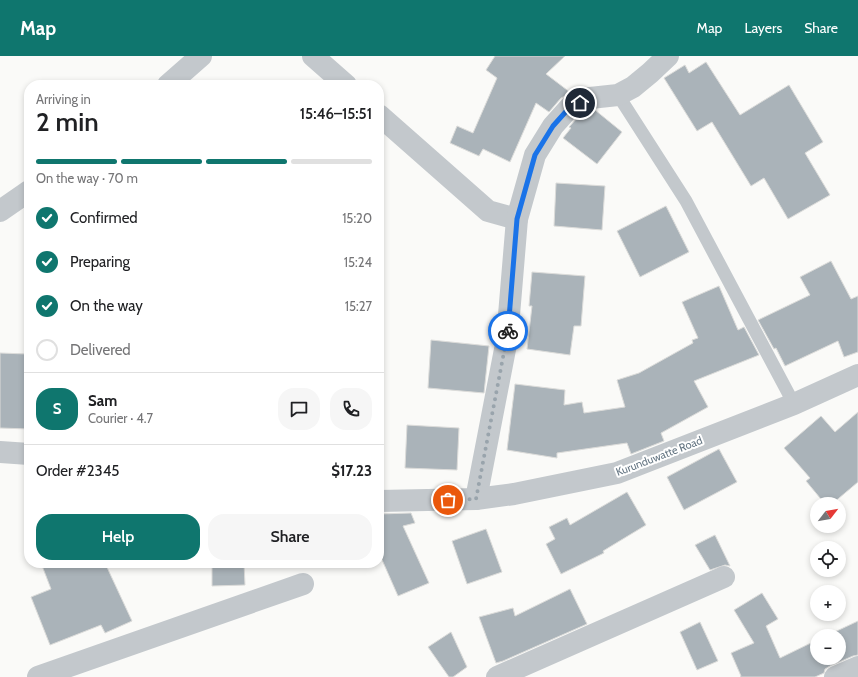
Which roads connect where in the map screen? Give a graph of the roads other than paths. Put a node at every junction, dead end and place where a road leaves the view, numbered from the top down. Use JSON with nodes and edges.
{"nodes":[{"id":1,"x":201,"y":56,"type":"edge"},
{"id":2,"x":313,"y":56,"type":"edge"},
{"id":3,"x":668,"y":56,"type":"edge"},
{"id":4,"x":174,"y":80,"type":"edge"},
{"id":5,"x":340,"y":80,"type":"edge"},
{"id":6,"x":618,"y":95,"type":"junction"},
{"id":7,"x":384,"y":119,"type":"edge"},
{"id":8,"x":24,"y":194,"type":"edge"},
{"id":9,"x":0,"y":211,"type":"edge"},
{"id":10,"x":517,"y":219,"type":"junction"},
{"id":11,"x":858,"y":375,"type":"edge"},
{"id":12,"x":794,"y":404,"type":"junction"},
{"id":13,"x":0,"y":452,"type":"edge"},
{"id":14,"x":24,"y":454,"type":"edge"},
{"id":15,"x":476,"y":499,"type":"junction"},
{"id":16,"x":384,"y":501,"type":"edge"},
{"id":17,"x":724,"y":577,"type":"dead end"},
{"id":18,"x":303,"y":584,"type":"dead end"},
{"id":19,"x":858,"y":667,"type":"edge"},
{"id":20,"x":38,"y":677,"type":"edge"},
{"id":21,"x":497,"y":677,"type":"edge"},
{"id":22,"x":835,"y":677,"type":"edge"}],
"edges":[{"from":1,"to":4,"type":"street"},
{"from":2,"to":5,"type":"street"},
{"from":3,"to":6,"type":"street"},
{"from":6,"to":10,"type":"street"},
{"from":6,"to":12,"type":"lane"},
{"from":7,"to":10,"type":"street"},
{"from":8,"to":9,"type":"street"},
{"from":10,"to":15,"type":"street"},
{"from":11,"to":12,"type":"street","name":"Kurunduwatte Road"},
{"from":12,"to":15,"type":"street","name":"Kurunduwatte Road"},
{"from":13,"to":14,"type":"street"},
{"from":15,"to":16,"type":"street","name":"Kurunduwatte Road"},
{"from":17,"to":21,"type":"street"},
{"from":18,"to":20,"type":"street"},
{"from":19,"to":22,"type":"street"}]}
